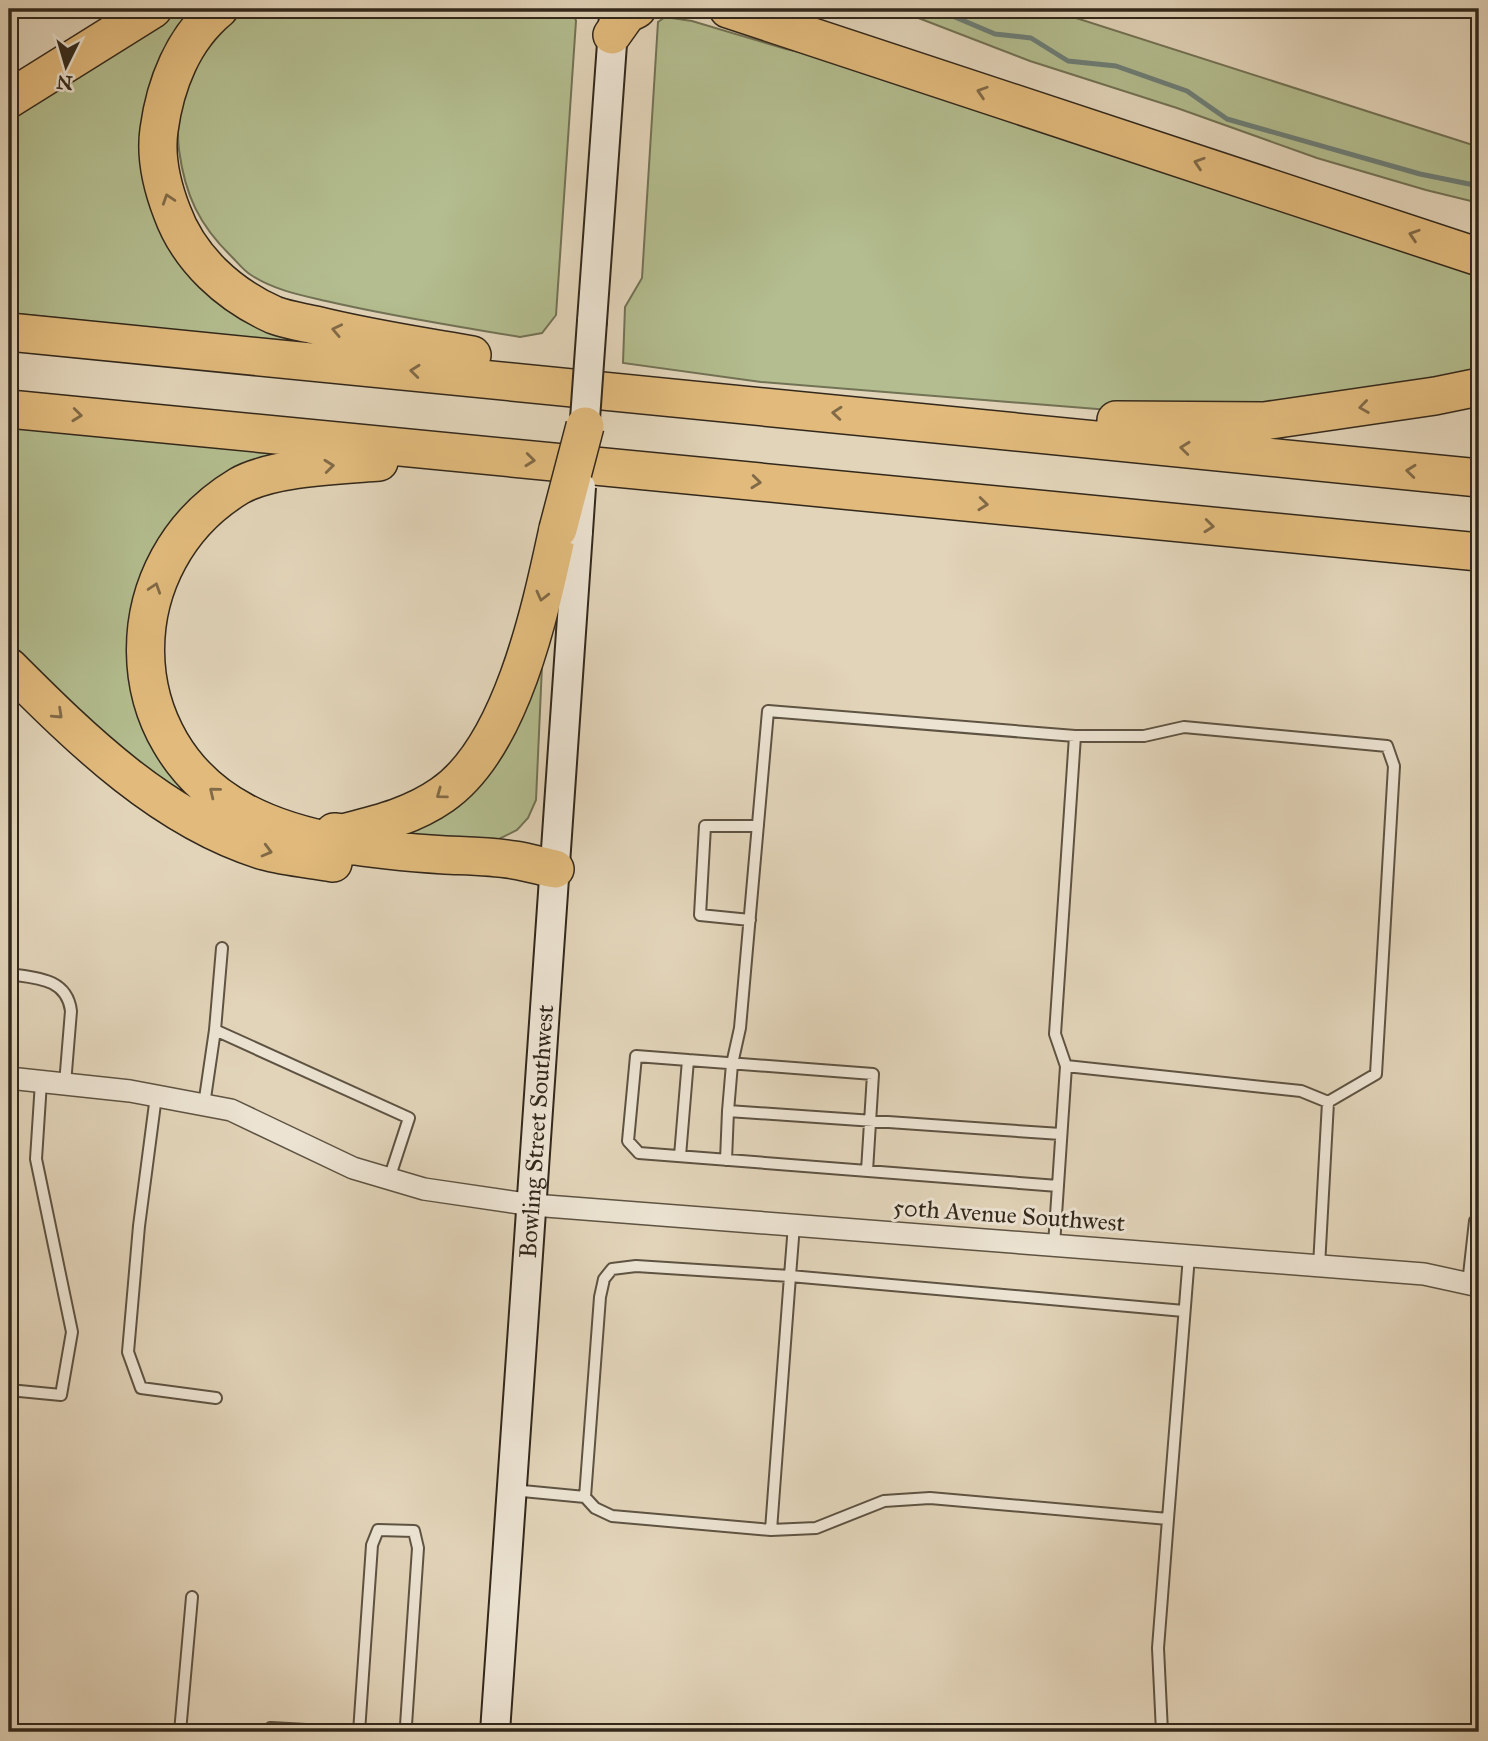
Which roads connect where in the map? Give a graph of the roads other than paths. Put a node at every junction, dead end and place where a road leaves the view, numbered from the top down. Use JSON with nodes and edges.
{"nodes":[{"id":1,"x":153,"y":9,"type":"edge"},
{"id":2,"x":219,"y":9,"type":"edge"},
{"id":3,"x":637,"y":9,"type":"edge"},
{"id":4,"x":728,"y":9,"type":"edge"},
{"id":5,"x":613,"y":22,"type":"edge"},
{"id":6,"x":9,"y":99,"type":"edge"},
{"id":7,"x":1479,"y":257,"type":"edge"},
{"id":8,"x":9,"y":332,"type":"edge"},
{"id":9,"x":1479,"y":387,"type":"edge"},
{"id":10,"x":766,"y":407,"type":"junction"},
{"id":11,"x":9,"y":409,"type":"edge"},
{"id":12,"x":884,"y":418,"type":"junction"},
{"id":13,"x":585,"y":426,"type":"joint"},
{"id":14,"x":462,"y":453,"type":"junction"},
{"id":15,"x":1479,"y":478,"type":"edge"},
{"id":16,"x":568,"y":530,"type":"junction"},
{"id":17,"x":1340,"y":538,"type":"junction"},
{"id":18,"x":1479,"y":552,"type":"edge"},
{"id":19,"x":1479,"y":565,"type":"edge"},
{"id":20,"x":9,"y":667,"type":"edge"},
{"id":21,"x":1075,"y":736,"type":"junction"},
{"id":22,"x":274,"y":824,"type":"junction"},
{"id":23,"x":758,"y":826,"type":"junction"},
{"id":24,"x":555,"y":869,"type":"junction"},
{"id":25,"x":750,"y":920,"type":"junction"},
{"id":26,"x":222,"y":948,"type":"dead end"},
{"id":27,"x":9,"y":974,"type":"edge"},
{"id":28,"x":215,"y":1030,"type":"junction"},
{"id":29,"x":688,"y":1060,"type":"junction"},
{"id":30,"x":732,"y":1063,"type":"junction"},
{"id":31,"x":1066,"y":1066,"type":"junction"},
{"id":32,"x":9,"y":1078,"type":"edge"},
{"id":33,"x":41,"y":1082,"type":"junction"},
{"id":34,"x":65,"y":1084,"type":"junction"},
{"id":35,"x":156,"y":1096,"type":"junction"},
{"id":36,"x":1328,"y":1102,"type":"junction"},
{"id":37,"x":204,"y":1105,"type":"junction"},
{"id":38,"x":729,"y":1111,"type":"junction"},
{"id":39,"x":871,"y":1120,"type":"junction"},
{"id":40,"x":1061,"y":1135,"type":"junction"},
{"id":41,"x":680,"y":1156,"type":"junction"},
{"id":42,"x":726,"y":1160,"type":"junction"},
{"id":43,"x":867,"y":1171,"type":"junction"},
{"id":44,"x":389,"y":1179,"type":"junction"},
{"id":45,"x":1058,"y":1186,"type":"junction"},
{"id":46,"x":533,"y":1205,"type":"junction"},
{"id":47,"x":1479,"y":1221,"type":"edge"},
{"id":48,"x":794,"y":1225,"type":"junction"},
{"id":49,"x":1054,"y":1245,"type":"junction"},
{"id":50,"x":1189,"y":1256,"type":"junction"},
{"id":51,"x":1319,"y":1266,"type":"junction"},
{"id":52,"x":790,"y":1276,"type":"junction"},
{"id":53,"x":1474,"y":1285,"type":"edge"},
{"id":54,"x":1184,"y":1311,"type":"junction"},
{"id":55,"x":9,"y":1390,"type":"edge"},
{"id":56,"x":216,"y":1398,"type":"dead end"},
{"id":57,"x":512,"y":1490,"type":"junction"},
{"id":58,"x":585,"y":1497,"type":"junction"},
{"id":59,"x":1168,"y":1519,"type":"junction"},
{"id":60,"x":771,"y":1530,"type":"junction"},
{"id":61,"x":192,"y":1597,"type":"dead end"},
{"id":62,"x":180,"y":1732,"type":"edge"},
{"id":63,"x":270,"y":1732,"type":"edge"},
{"id":64,"x":342,"y":1732,"type":"edge"},
{"id":65,"x":359,"y":1732,"type":"edge"},
{"id":66,"x":402,"y":1732,"type":"edge"},
{"id":67,"x":495,"y":1732,"type":"edge"},
{"id":68,"x":1162,"y":1732,"type":"edge"}],
"edges":[{"from":1,"to":6,"type":"highway"},
{"from":10,"to":2,"type":"highway","one_way":true},
{"from":3,"to":5,"type":"highway"},
{"from":7,"to":4,"type":"highway","one_way":true},
{"from":5,"to":13,"type":"main road","bridge":true},
{"from":10,"to":8,"type":"highway","one_way":true},
{"from":9,"to":12,"type":"highway","one_way":true},
{"from":12,"to":10,"type":"highway","one_way":true},
{"from":11,"to":14,"type":"highway","one_way":true},
{"from":15,"to":12,"type":"highway","one_way":true},
{"from":13,"to":16,"type":"highway","bridge":true},
{"from":14,"to":17,"type":"highway","one_way":true},
{"from":22,"to":14,"type":"highway","one_way":true},
{"from":16,"to":22,"type":"highway","one_way":true},
{"from":16,"to":24,"type":"main road","name":"Bowling Street Southwest"},
{"from":17,"to":18,"type":"highway"},
{"from":17,"to":19,"type":"highway"},
{"from":20,"to":24,"type":"highway","one_way":true},
{"from":21,"to":23,"type":"lane"},
{"from":21,"to":31,"type":"lane"},
{"from":21,"to":36,"type":"lane"},
{"from":22,"to":24,"type":"highway"},
{"from":23,"to":25,"type":"lane"},
{"from":23,"to":25,"type":"lane"},
{"from":24,"to":46,"type":"main road","name":"Bowling Street Southwest"},
{"from":25,"to":30,"type":"lane"},
{"from":26,"to":28,"type":"lane"},
{"from":27,"to":34,"type":"lane"},
{"from":28,"to":37,"type":"lane"},
{"from":28,"to":44,"type":"lane"},
{"from":29,"to":30,"type":"lane"},
{"from":29,"to":41,"type":"lane"},
{"from":29,"to":41,"type":"lane"},
{"from":30,"to":38,"type":"lane"},
{"from":30,"to":39,"type":"lane"},
{"from":31,"to":36,"type":"lane"},
{"from":31,"to":40,"type":"lane"},
{"from":32,"to":33,"type":"street","name":"50th Avenue Southwest"},
{"from":33,"to":34,"type":"street","name":"50th Avenue Southwest"},
{"from":33,"to":55,"type":"lane"},
{"from":34,"to":35,"type":"street","name":"50th Avenue Southwest"},
{"from":35,"to":37,"type":"street","name":"50th Avenue Southwest"},
{"from":35,"to":56,"type":"lane"},
{"from":36,"to":51,"type":"lane"},
{"from":37,"to":44,"type":"street","name":"50th Avenue Southwest"},
{"from":38,"to":39,"type":"lane"},
{"from":38,"to":42,"type":"lane"},
{"from":39,"to":40,"type":"lane"},
{"from":39,"to":43,"type":"lane"},
{"from":40,"to":45,"type":"lane"},
{"from":41,"to":42,"type":"lane"},
{"from":42,"to":43,"type":"lane"},
{"from":43,"to":45,"type":"lane"},
{"from":44,"to":46,"type":"street","name":"50th Avenue Southwest"},
{"from":45,"to":49,"type":"lane"},
{"from":46,"to":48,"type":"street","name":"50th Avenue Southwest"},
{"from":46,"to":57,"type":"main road","name":"Bowling Street Southwest"},
{"from":47,"to":53,"type":"lane"},
{"from":48,"to":49,"type":"street","name":"50th Avenue Southwest"},
{"from":48,"to":52,"type":"lane"},
{"from":49,"to":50,"type":"street","name":"50th Avenue Southwest"},
{"from":50,"to":51,"type":"street","name":"50th Avenue Southwest"},
{"from":50,"to":54,"type":"lane"},
{"from":51,"to":53,"type":"street","name":"50th Avenue Southwest"},
{"from":52,"to":54,"type":"lane"},
{"from":52,"to":58,"type":"lane"},
{"from":52,"to":60,"type":"lane"},
{"from":54,"to":59,"type":"lane"},
{"from":57,"to":58,"type":"lane"},
{"from":57,"to":67,"type":"main road","name":"Bowling Street Southwest"},
{"from":58,"to":60,"type":"lane"},
{"from":59,"to":60,"type":"lane"},
{"from":59,"to":68,"type":"lane"},
{"from":61,"to":62,"type":"lane"},
{"from":63,"to":64,"type":"lane"},
{"from":65,"to":66,"type":"lane"}]}
